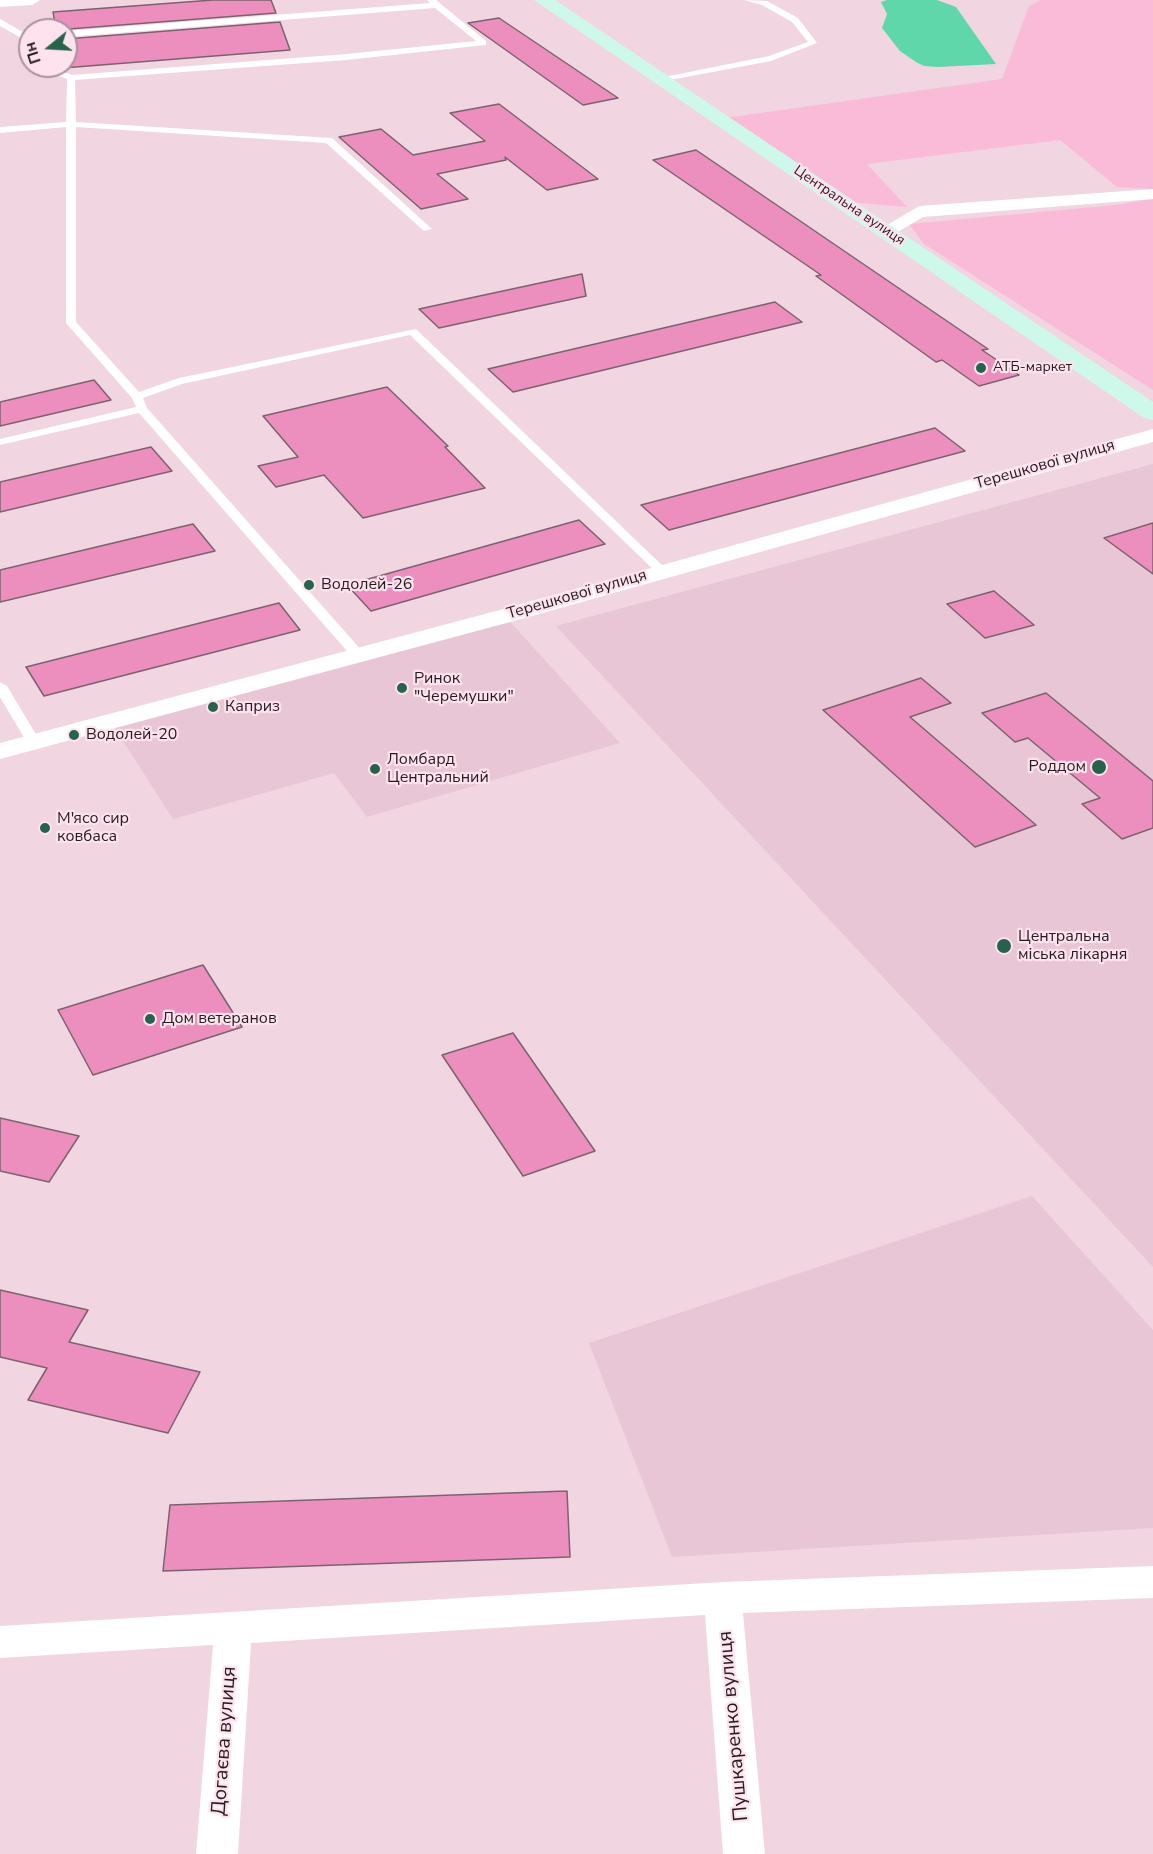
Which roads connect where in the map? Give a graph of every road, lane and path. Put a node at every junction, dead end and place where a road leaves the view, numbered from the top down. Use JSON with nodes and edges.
{"nodes":[{"id":1,"x":32,"y":0,"type":"edge"},
{"id":2,"x":543,"y":0,"type":"edge"},
{"id":3,"x":748,"y":0,"type":"edge"},
{"id":4,"x":0,"y":2,"type":"edge"},
{"id":5,"x":434,"y":3,"type":"edge"},
{"id":6,"x":0,"y":22,"type":"edge"},
{"id":7,"x":18,"y":32,"type":"edge"},
{"id":8,"x":78,"y":33,"type":"edge"},
{"id":9,"x":78,"y":77,"type":"edge"},
{"id":10,"x":71,"y":78,"type":"edge"},
{"id":11,"x":662,"y":80,"type":"junction"},
{"id":12,"x":71,"y":124,"type":"junction"},
{"id":13,"x":0,"y":130,"type":"edge"},
{"id":14,"x":1153,"y":194,"type":"edge"},
{"id":15,"x":427,"y":229,"type":"dead end"},
{"id":16,"x":886,"y":231,"type":"junction"},
{"id":17,"x":140,"y":403,"type":"junction"},
{"id":18,"x":1153,"y":413,"type":"edge"},
{"id":19,"x":1153,"y":435,"type":"edge"},
{"id":20,"x":0,"y":442,"type":"edge"},
{"id":21,"x":662,"y":571,"type":"junction"},
{"id":22,"x":358,"y":655,"type":"junction"},
{"id":23,"x":0,"y":686,"type":"edge"},
{"id":24,"x":33,"y":741,"type":"junction"},
{"id":25,"x":0,"y":751,"type":"edge"},
{"id":26,"x":1153,"y":1582,"type":"edge"},
{"id":27,"x":723,"y":1598,"type":"junction"},
{"id":28,"x":232,"y":1628,"type":"junction"},
{"id":29,"x":0,"y":1642,"type":"edge"},
{"id":30,"x":217,"y":1854,"type":"edge"},
{"id":31,"x":744,"y":1854,"type":"edge"}],
"edges":[{"from":1,"to":4,"type":"street"},
{"from":2,"to":11,"type":"main road","name":"Центральна вулиця"},
{"from":3,"to":11,"type":"lane"},
{"from":5,"to":8,"type":"lane"},
{"from":5,"to":9,"type":"lane"},
{"from":6,"to":7,"type":"lane"},
{"from":10,"to":12,"type":"lane"},
{"from":11,"to":16,"type":"main road","name":"Центральна вулиця"},
{"from":12,"to":13,"type":"lane"},
{"from":12,"to":15,"type":"lane"},
{"from":12,"to":17,"type":"lane"},
{"from":14,"to":16,"type":"street"},
{"from":16,"to":18,"type":"main road","name":"Центральна вулиця"},
{"from":17,"to":20,"type":"lane"},
{"from":17,"to":21,"type":"lane"},
{"from":17,"to":22,"type":"lane"},
{"from":19,"to":21,"type":"street","name":"Терешкової вулиця"},
{"from":21,"to":22,"type":"street","name":"Терешкової вулиця"},
{"from":22,"to":24,"type":"street","name":"Терешкової вулиця"},
{"from":23,"to":24,"type":"lane"},
{"from":24,"to":25,"type":"street","name":"Терешкової вулиця"},
{"from":26,"to":27,"type":"street"},
{"from":27,"to":28,"type":"street"},
{"from":27,"to":31,"type":"street","name":"Пушкаренко вулиця"},
{"from":28,"to":29,"type":"street"},
{"from":28,"to":30,"type":"street","name":"Догаєва вулиця"}]}
